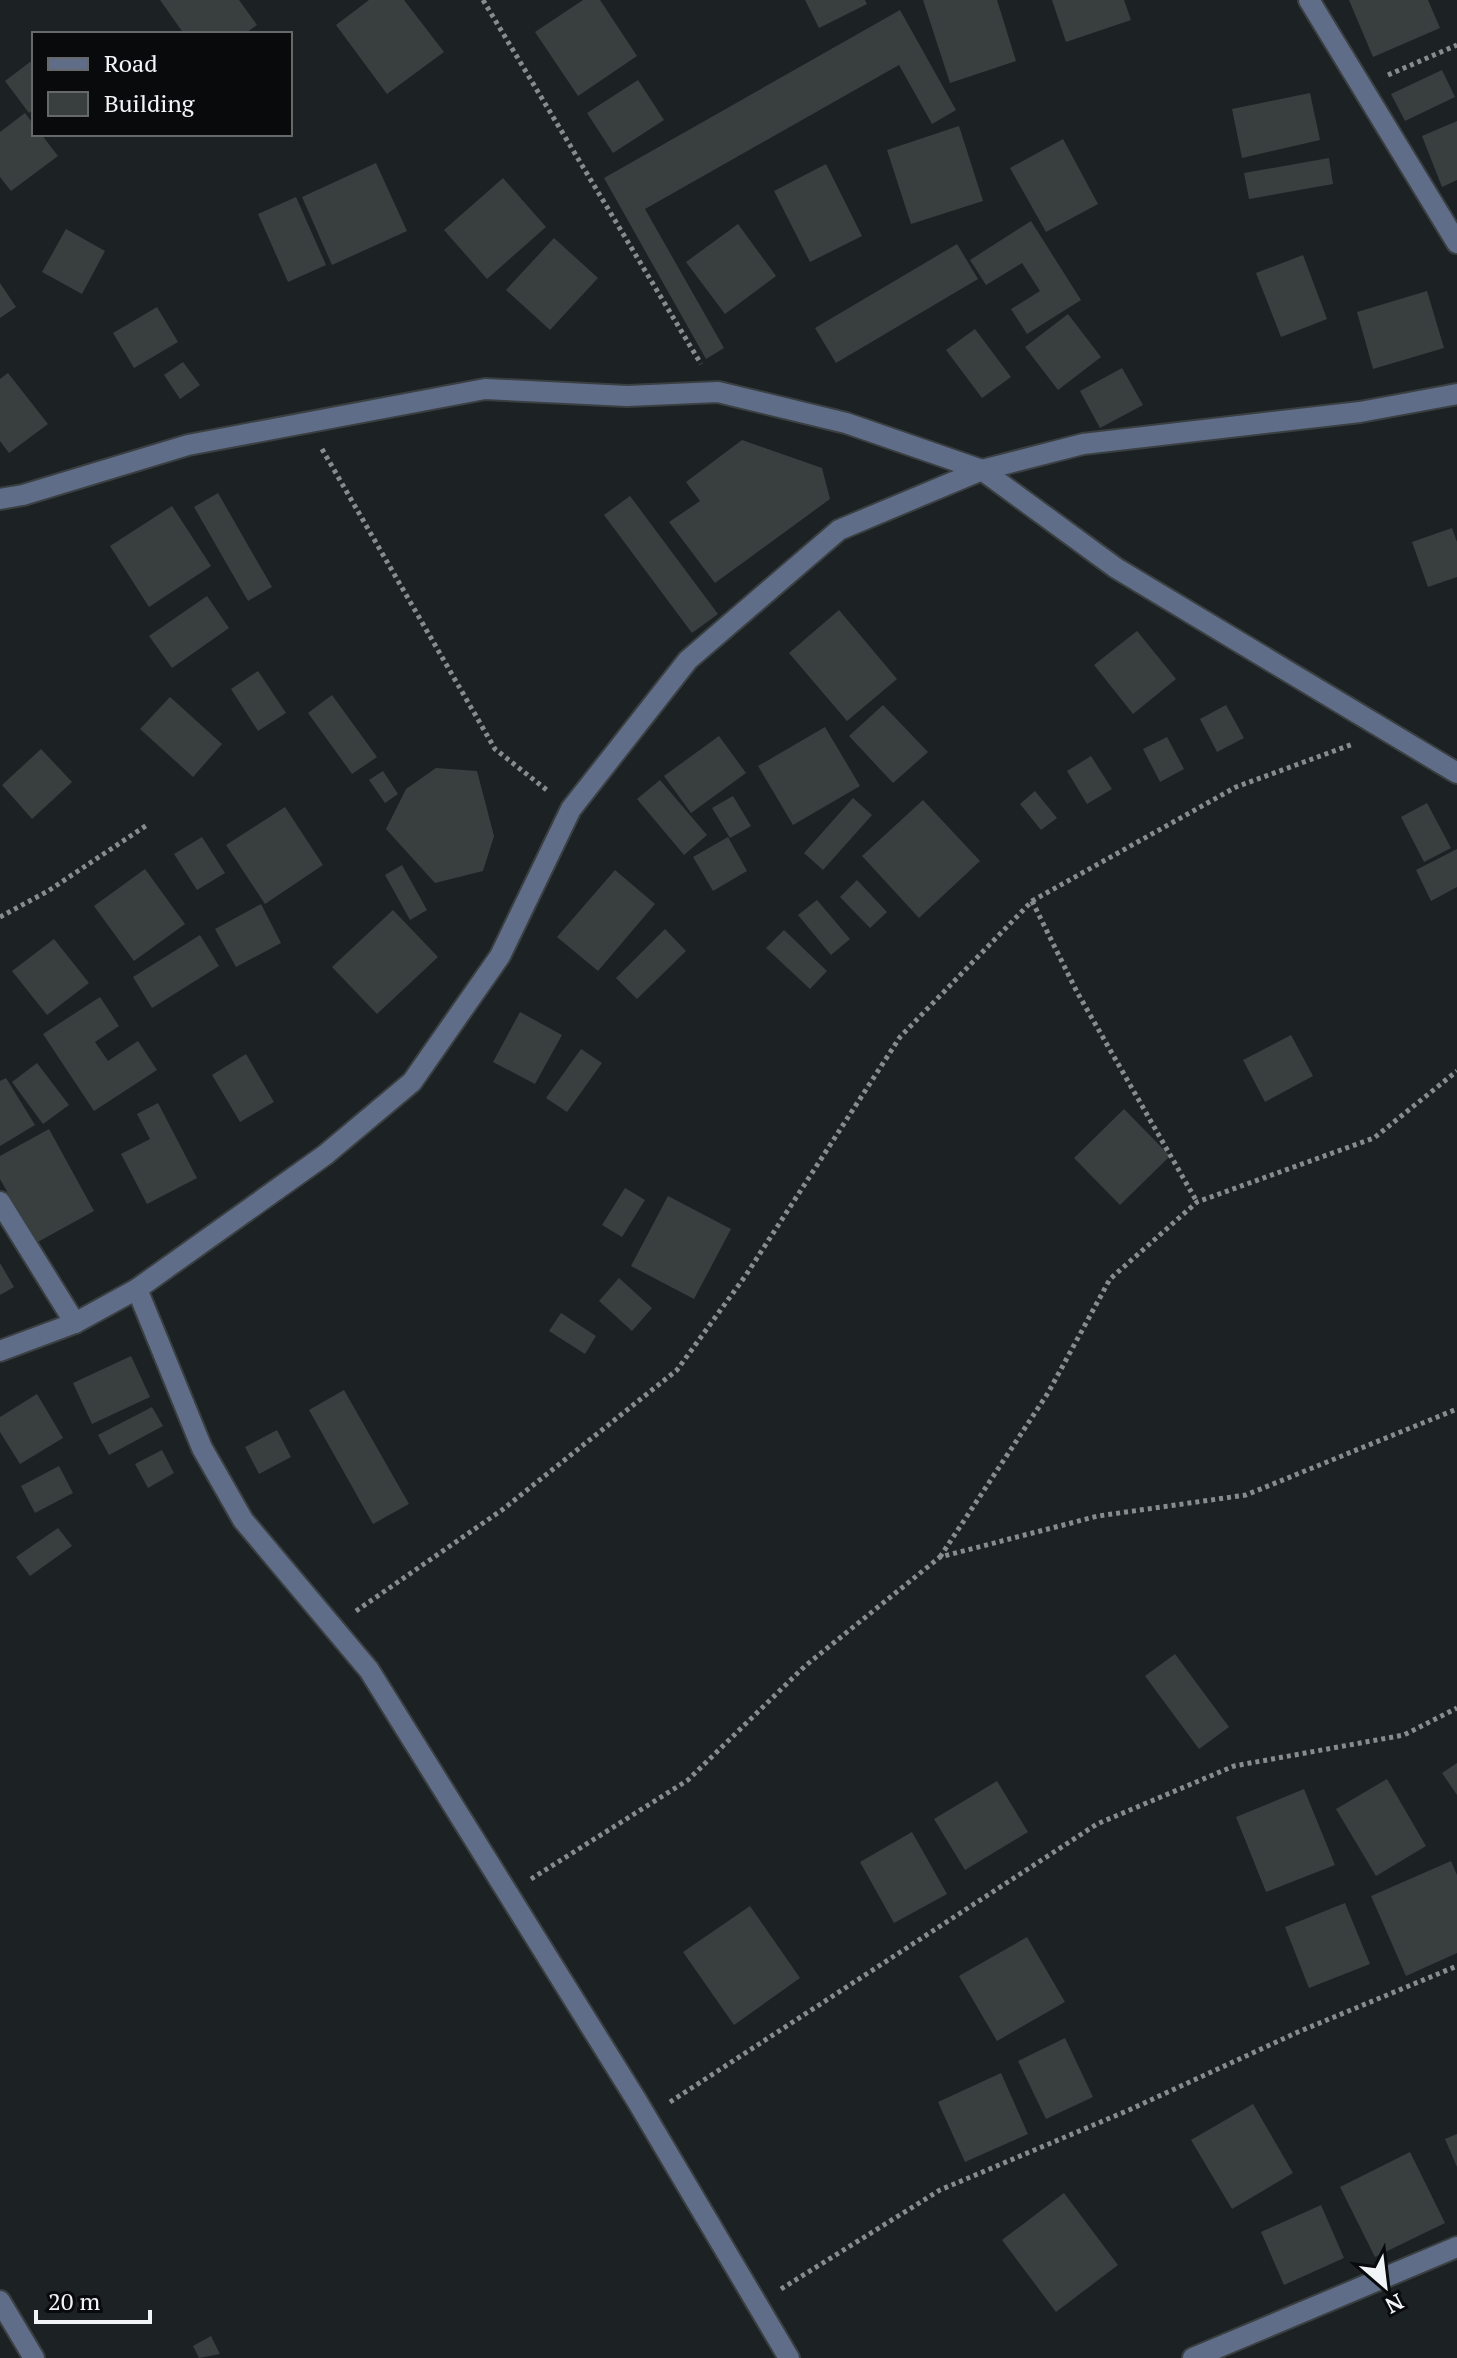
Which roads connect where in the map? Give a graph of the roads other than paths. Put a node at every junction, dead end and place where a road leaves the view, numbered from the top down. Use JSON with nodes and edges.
{"nodes":[{"id":1,"x":1309,"y":0,"type":"edge"},
{"id":2,"x":1457,"y":243,"type":"edge"},
{"id":3,"x":1457,"y":394,"type":"edge"},
{"id":4,"x":982,"y":470,"type":"junction"},
{"id":5,"x":0,"y":499,"type":"edge"},
{"id":6,"x":1457,"y":773,"type":"edge"},
{"id":7,"x":0,"y":1202,"type":"edge"},
{"id":8,"x":137,"y":1289,"type":"junction"},
{"id":9,"x":75,"y":1323,"type":"junction"},
{"id":10,"x":0,"y":1351,"type":"edge"},
{"id":11,"x":1457,"y":2247,"type":"edge"},
{"id":12,"x":0,"y":2301,"type":"edge"},
{"id":13,"x":34,"y":2358,"type":"edge"},
{"id":14,"x":789,"y":2358,"type":"edge"},
{"id":15,"x":1193,"y":2358,"type":"edge"}],
"edges":[{"from":1,"to":2,"type":"street"},
{"from":3,"to":4,"type":"street"},
{"from":4,"to":5,"type":"street"},
{"from":4,"to":6,"type":"street"},
{"from":4,"to":8,"type":"street"},
{"from":7,"to":9,"type":"street"},
{"from":8,"to":9,"type":"street"},
{"from":8,"to":14,"type":"street"},
{"from":9,"to":10,"type":"street"},
{"from":11,"to":15,"type":"street"},
{"from":12,"to":13,"type":"street"}]}
